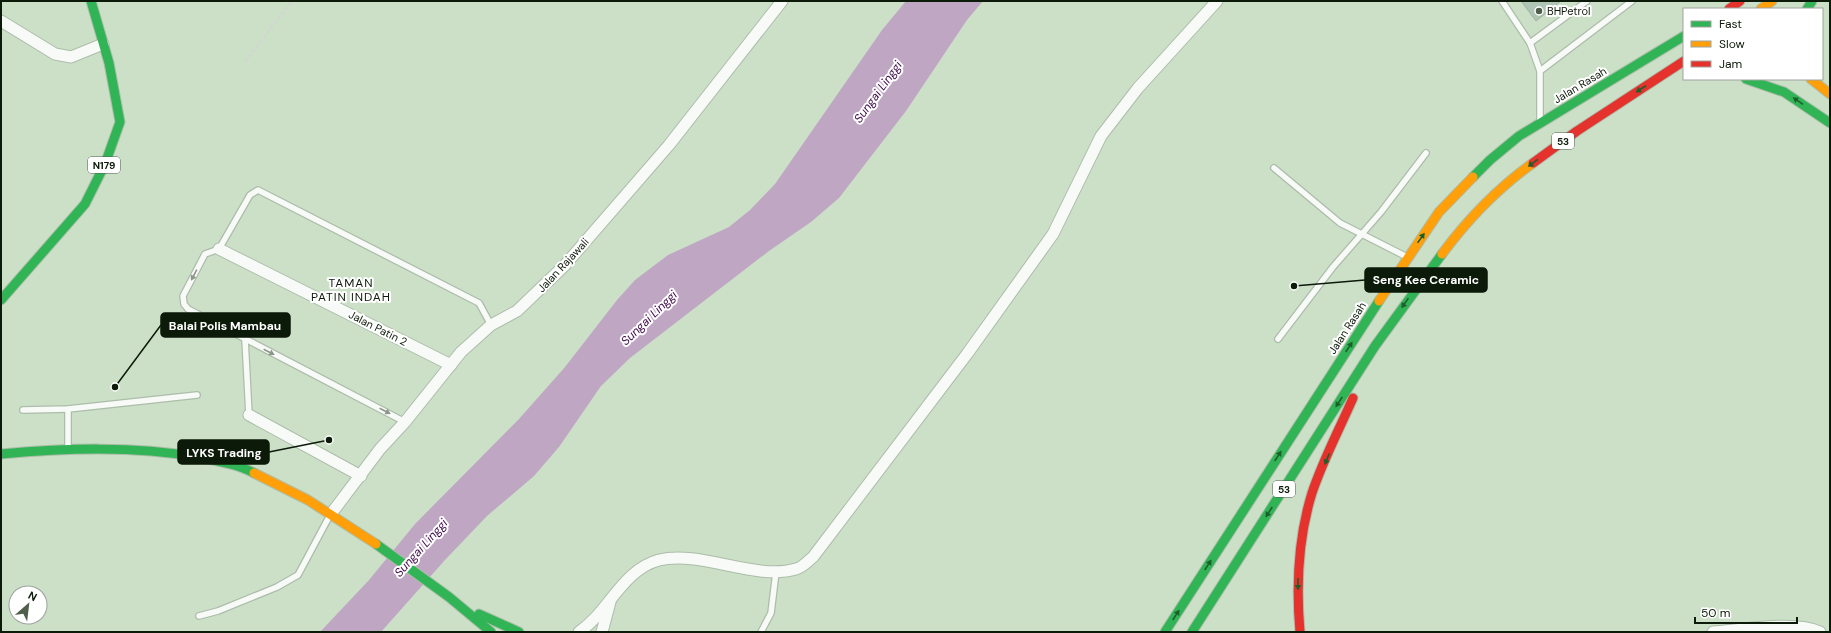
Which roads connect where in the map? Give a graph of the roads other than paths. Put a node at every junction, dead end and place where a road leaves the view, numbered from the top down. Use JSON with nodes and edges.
{"nodes":[{"id":1,"x":91,"y":1,"type":"edge"},
{"id":2,"x":782,"y":1,"type":"edge"},
{"id":3,"x":1217,"y":1,"type":"edge"},
{"id":4,"x":1502,"y":1,"type":"edge"},
{"id":5,"x":1586,"y":1,"type":"edge"},
{"id":6,"x":1632,"y":1,"type":"edge"},
{"id":7,"x":1740,"y":1,"type":"edge"},
{"id":8,"x":1772,"y":1,"type":"edge"},
{"id":9,"x":1730,"y":8,"type":"edge"},
{"id":10,"x":1762,"y":8,"type":"edge"},
{"id":11,"x":1,"y":21,"type":"edge"},
{"id":12,"x":1683,"y":37,"type":"edge"},
{"id":13,"x":103,"y":44,"type":"junction"},
{"id":14,"x":1530,"y":44,"type":"junction"},
{"id":15,"x":1683,"y":62,"type":"edge"},
{"id":16,"x":1673,"y":68,"type":"junction"},
{"id":17,"x":1683,"y":69,"type":"edge"},
{"id":18,"x":1540,"y":71,"type":"junction"},
{"id":19,"x":1749,"y":80,"type":"edge"},
{"id":20,"x":1812,"y":80,"type":"edge"},
{"id":21,"x":1830,"y":94,"type":"edge"},
{"id":22,"x":1830,"y":123,"type":"edge"},
{"id":23,"x":1540,"y":124,"type":"junction"},
{"id":24,"x":1426,"y":153,"type":"dead end"},
{"id":25,"x":1274,"y":168,"type":"dead end"},
{"id":26,"x":1362,"y":235,"type":"junction"},
{"id":27,"x":219,"y":249,"type":"junction"},
{"id":28,"x":1407,"y":257,"type":"junction"},
{"id":29,"x":1,"y":300,"type":"edge"},
{"id":30,"x":491,"y":325,"type":"junction"},
{"id":31,"x":1278,"y":338,"type":"dead end"},
{"id":32,"x":245,"y":339,"type":"junction"},
{"id":33,"x":1375,"y":346,"type":"junction"},
{"id":34,"x":451,"y":364,"type":"junction"},
{"id":35,"x":197,"y":395,"type":"dead end"},
{"id":36,"x":68,"y":408,"type":"junction"},
{"id":37,"x":23,"y":410,"type":"dead end"},
{"id":38,"x":249,"y":415,"type":"joint"},
{"id":39,"x":405,"y":422,"type":"junction"},
{"id":40,"x":68,"y":449,"type":"junction"},
{"id":41,"x":1,"y":454,"type":"edge"},
{"id":42,"x":361,"y":476,"type":"junction"},
{"id":43,"x":331,"y":514,"type":"junction"},
{"id":44,"x":776,"y":572,"type":"junction"},
{"id":45,"x":610,"y":602,"type":"junction"},
{"id":46,"x":462,"y":606,"type":"junction"},
{"id":47,"x":199,"y":616,"type":"dead end"},
{"id":48,"x":490,"y":632,"type":"edge"},
{"id":49,"x":519,"y":632,"type":"edge"},
{"id":50,"x":578,"y":632,"type":"edge"},
{"id":51,"x":602,"y":632,"type":"edge"},
{"id":52,"x":761,"y":632,"type":"edge"},
{"id":53,"x":1165,"y":632,"type":"edge"},
{"id":54,"x":1192,"y":632,"type":"edge"},
{"id":55,"x":1300,"y":632,"type":"edge"},
{"id":56,"x":1713,"y":632,"type":"edge"},
{"id":57,"x":1820,"y":632,"type":"edge"}],
"edges":[{"from":1,"to":13,"type":"main road","number":"N179"},
{"from":2,"to":30,"type":"street","name":"Jalan Rajawali"},
{"from":3,"to":44,"type":"street"},
{"from":4,"to":14,"type":"lane"},
{"from":5,"to":14,"type":"lane"},
{"from":6,"to":18,"type":"lane"},
{"from":7,"to":9,"type":"main road"},
{"from":8,"to":10,"type":"main road"},
{"from":11,"to":13,"type":"street"},
{"from":12,"to":23,"type":"main road","name":"Jalan Rasah","number":"53"},
{"from":13,"to":29,"type":"main road","number":"N179"},
{"from":14,"to":18,"type":"lane"},
{"from":15,"to":16,"type":"main road","number":"53"},
{"from":16,"to":17,"type":"main road"},
{"from":16,"to":33,"type":"main road","number":"53","one_way":true},
{"from":18,"to":23,"type":"lane"},
{"from":22,"to":19,"type":"main road","one_way":true},
{"from":20,"to":21,"type":"main road"},
{"from":28,"to":23,"type":"main road","name":"Jalan Rasah","number":"53","one_way":true},
{"from":24,"to":26,"type":"lane"},
{"from":25,"to":26,"type":"lane"},
{"from":26,"to":28,"type":"lane"},
{"from":26,"to":31,"type":"lane"},
{"from":27,"to":30,"type":"lane"},
{"from":27,"to":32,"type":"lane","one_way":true},
{"from":27,"to":34,"type":"street","name":"Jalan Patin 2"},
{"from":53,"to":28,"type":"main road","name":"Jalan Rasah","number":"53","one_way":true},
{"from":30,"to":34,"type":"street","name":"Jalan Rajawali"},
{"from":32,"to":38,"type":"lane"},
{"from":32,"to":39,"type":"lane","one_way":true},
{"from":33,"to":54,"type":"main road","number":"53","one_way":true},
{"from":33,"to":55,"type":"main road","one_way":true},
{"from":34,"to":39,"type":"street","name":"Jalan Rajawali"},
{"from":35,"to":36,"type":"lane"},
{"from":36,"to":37,"type":"lane"},
{"from":36,"to":40,"type":"lane"},
{"from":38,"to":42,"type":"street"},
{"from":39,"to":42,"type":"street","name":"Jalan Rajawali"},
{"from":40,"to":41,"type":"main road"},
{"from":40,"to":43,"type":"main road"},
{"from":42,"to":43,"type":"street","name":"Jalan Rajawali"},
{"from":43,"to":46,"type":"main road"},
{"from":43,"to":47,"type":"lane"},
{"from":44,"to":45,"type":"street"},
{"from":44,"to":52,"type":"lane"},
{"from":45,"to":50,"type":"street"},
{"from":45,"to":51,"type":"street"},
{"from":46,"to":48,"type":"main road"},
{"from":46,"to":49,"type":"main road"},
{"from":56,"to":57,"type":"street"}]}
